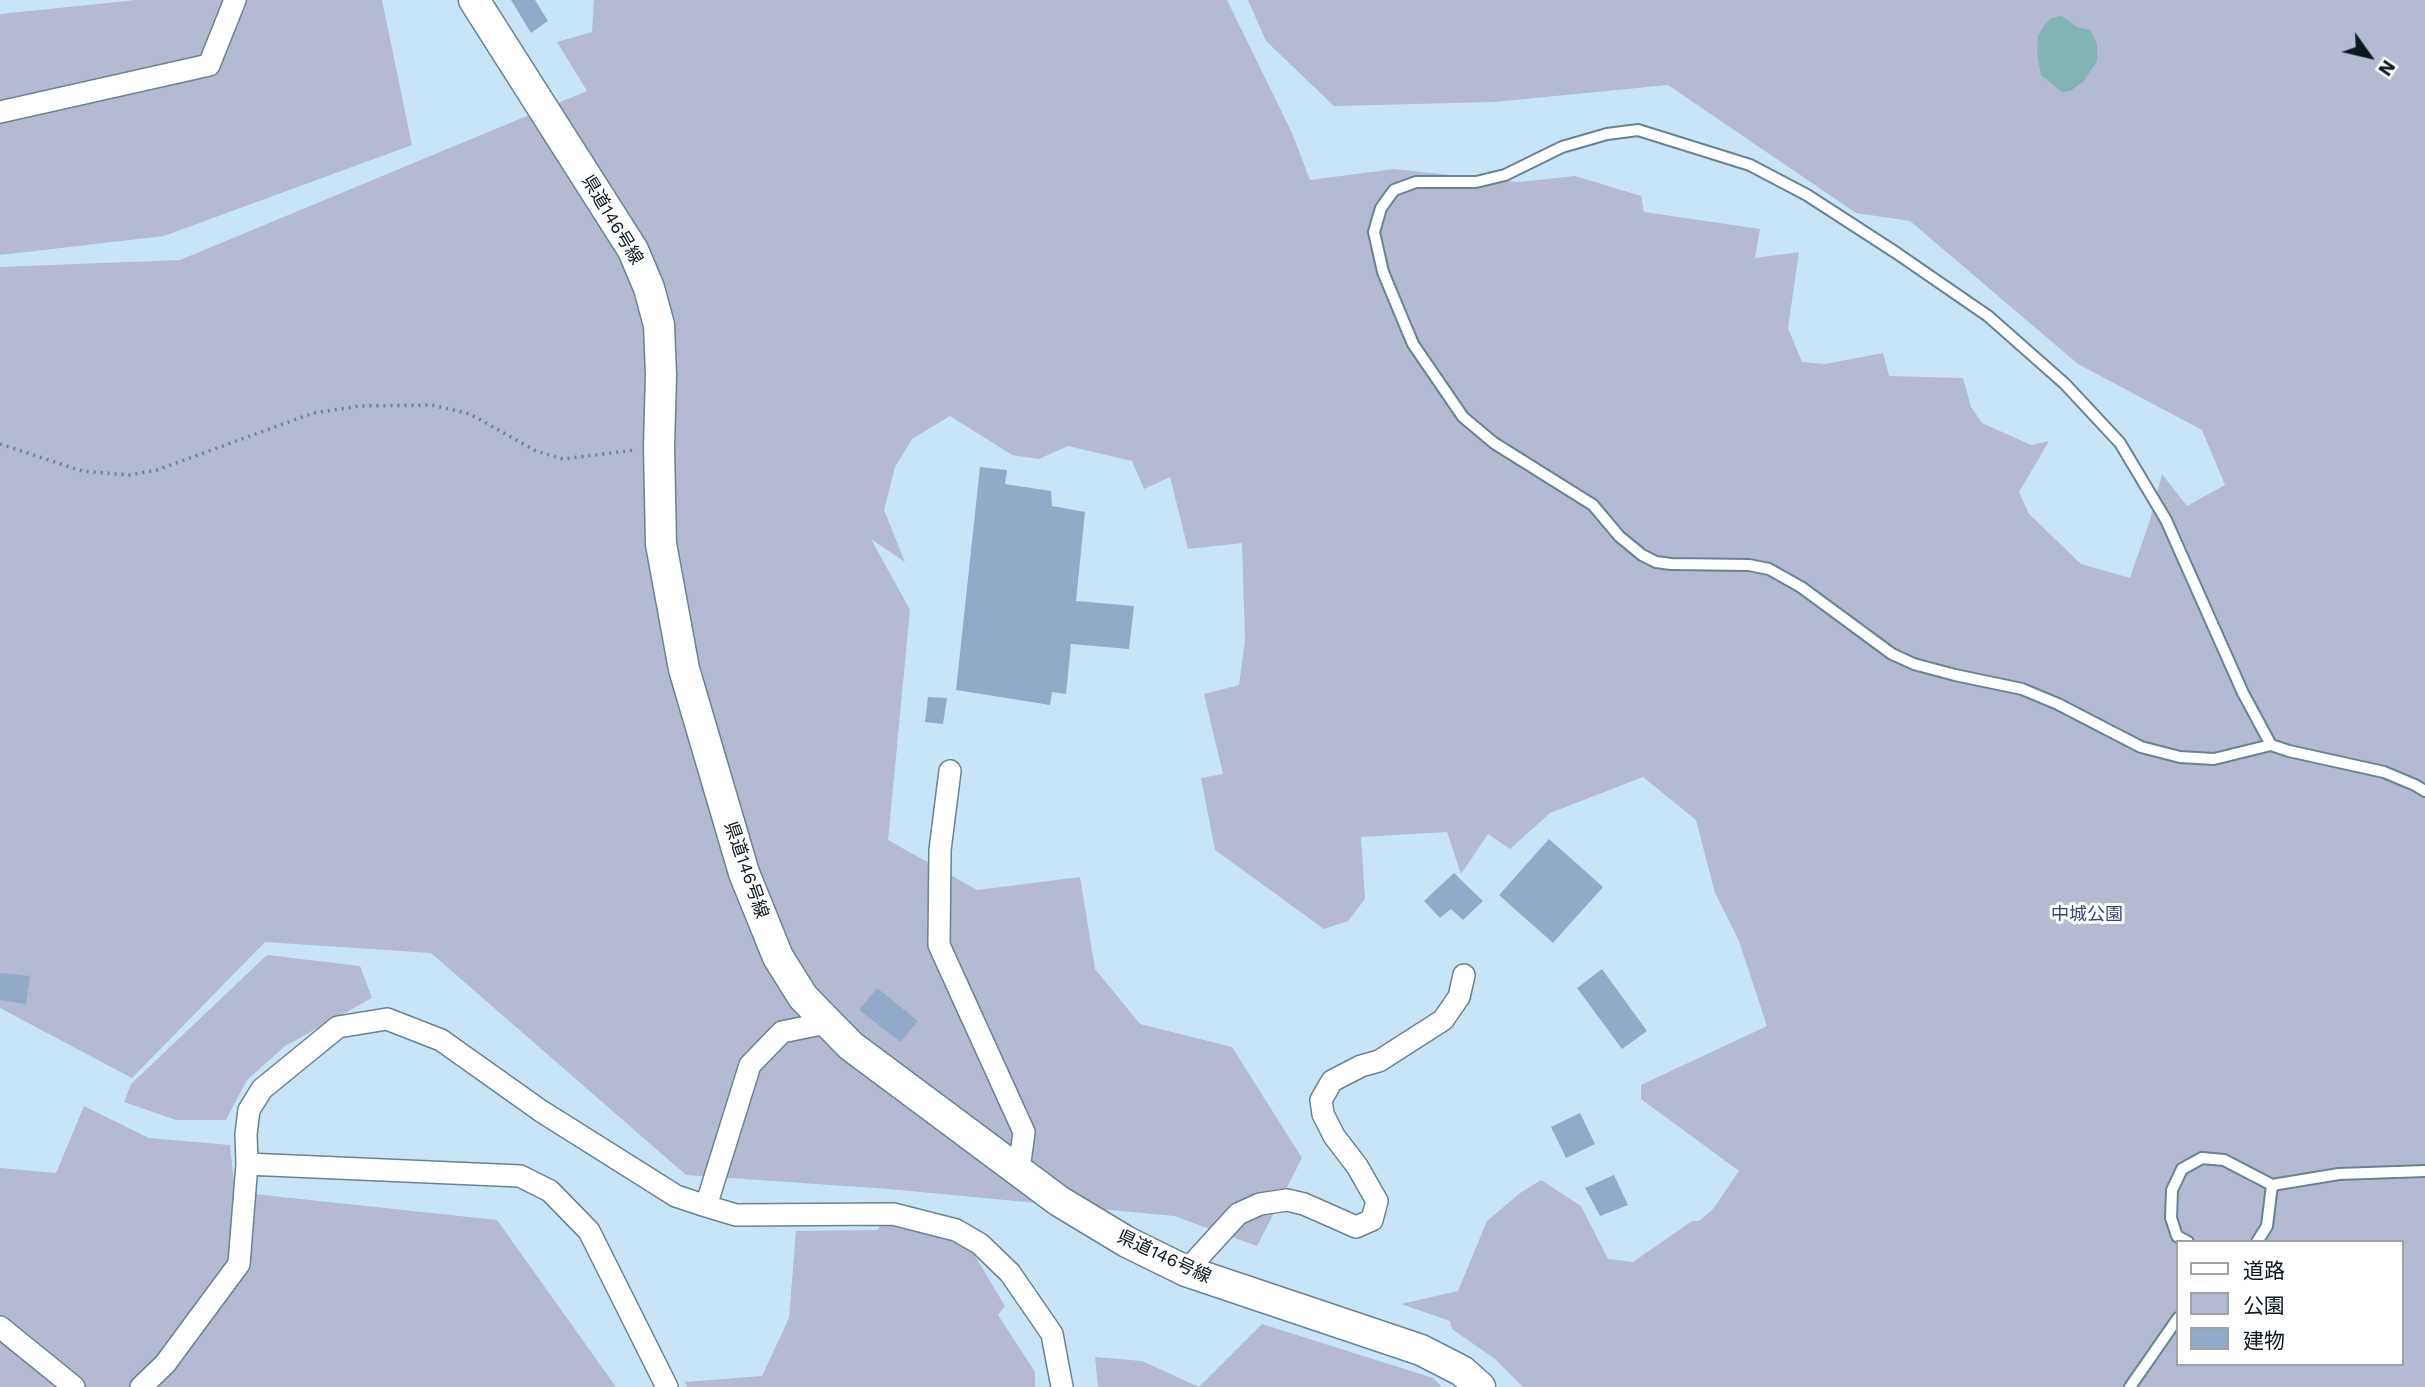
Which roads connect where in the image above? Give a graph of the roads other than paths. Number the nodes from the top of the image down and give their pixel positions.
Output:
1 (235, 0) edge
2 (474, 0) edge
3 (0, 111) edge
4 (2272, 745) junction
5 (950, 771) dead end
6 (2425, 791) edge
7 (1464, 975) dead end
8 (826, 1023) junction
9 (247, 1164) junction
10 (1018, 1171) junction
11 (2425, 1171) edge
12 (2272, 1185) junction
13 (706, 1206) junction
14 (2184, 1240) edge
15 (2257, 1240) edge
16 (1186, 1271) junction
17 (2176, 1321) edge
18 (0, 1327) edge
19 (74, 1387) edge
20 (141, 1387) edge
21 (667, 1387) edge
22 (1062, 1387) edge
23 (1480, 1387) edge
24 (2130, 1387) edge

1 - 3 street
2 - 8 main road, 県道146号線
4 - 4 lane
4 - 6 lane
5 - 10 street
7 - 16 street
8 - 10 main road, 県道146号線
8 - 13 street
9 - 13 street
9 - 20 street
9 - 21 street
10 - 16 main road, 県道146号線
11 - 12 lane
12 - 14 lane
12 - 15 lane
13 - 22 street
16 - 23 main road, 県道146号線
17 - 24 lane
18 - 19 street

